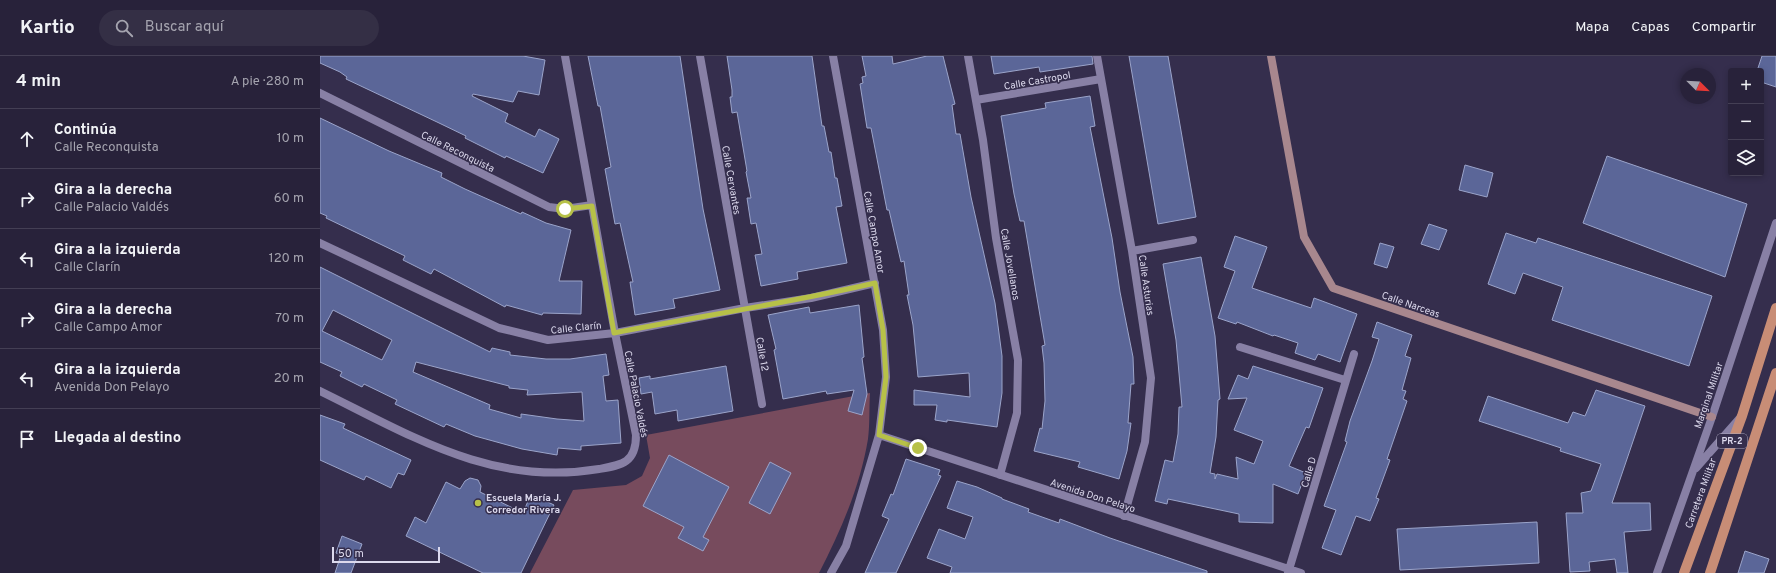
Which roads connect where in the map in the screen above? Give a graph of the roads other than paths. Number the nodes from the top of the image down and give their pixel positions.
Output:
1 (565, 56) edge
2 (700, 56) edge
3 (833, 56) edge
4 (968, 56) edge
5 (1097, 56) edge
6 (1270, 56) edge
7 (1101, 79) junction
8 (320, 93) edge
9 (976, 100) junction
10 (592, 206) junction
11 (1776, 223) edge
12 (1193, 240) dead end
13 (320, 243) edge
14 (1132, 252) junction
15 (875, 283) junction
16 (745, 308) junction
17 (1776, 308) edge
18 (614, 333) junction
19 (1240, 347) dead end
20 (1354, 354) dead end
21 (1776, 373) edge
22 (1345, 380) junction
23 (320, 391) edge
24 (762, 404) dead end
25 (1742, 416) junction
26 (1712, 417) junction
27 (879, 435) junction
28 (1692, 473) junction
29 (1000, 475) junction
30 (1124, 516) junction
31 (1289, 571) edge
32 (831, 573) edge
33 (1301, 573) edge
34 (1657, 573) edge
35 (1684, 573) edge
36 (1710, 573) edge

1 - 10 street, Calle Palacio Valdés
2 - 16 street, Calle Cervantes
3 - 15 street, Calle Campo Amor
4 - 9 street, Calle Jovellanos
5 - 7 street, Calle Asturias
6 - 26 street, Calle Narceas
7 - 9 street, Calle Castropol
7 - 14 street, Calle Asturias
8 - 10 street, Calle Reconquista
9 - 29 street, Calle Jovellanos
10 - 18 street, Calle Palacio Valdés
11 - 26 street, Marginal Militar
12 - 14 street
13 - 18 street, Calle Clarín
14 - 30 street, Calle Asturias
15 - 16 street, Calle Clarín
15 - 27 street, Calle Campo Amor
16 - 18 street, Calle Clarín
16 - 24 street, Calle 12
17 - 25 main road, Carretera Militar / PR-2
18 - 23 street, Calle Palacio Valdés
19 - 22 street
20 - 22 street, Calle D
21 - 36 main road, PR-2
22 - 31 street, Calle D
25 - 28 street
25 - 35 main road, Carretera Militar / PR-2
26 - 28 street, Marginal Militar
27 - 29 street, Avenida Don Pelayo
27 - 32 street, Calle Campo Amor
28 - 34 street, Marginal Militar
29 - 30 street, Avenida Don Pelayo
30 - 31 street, Avenida Don Pelayo
31 - 33 street, Avenida Don Pelayo

